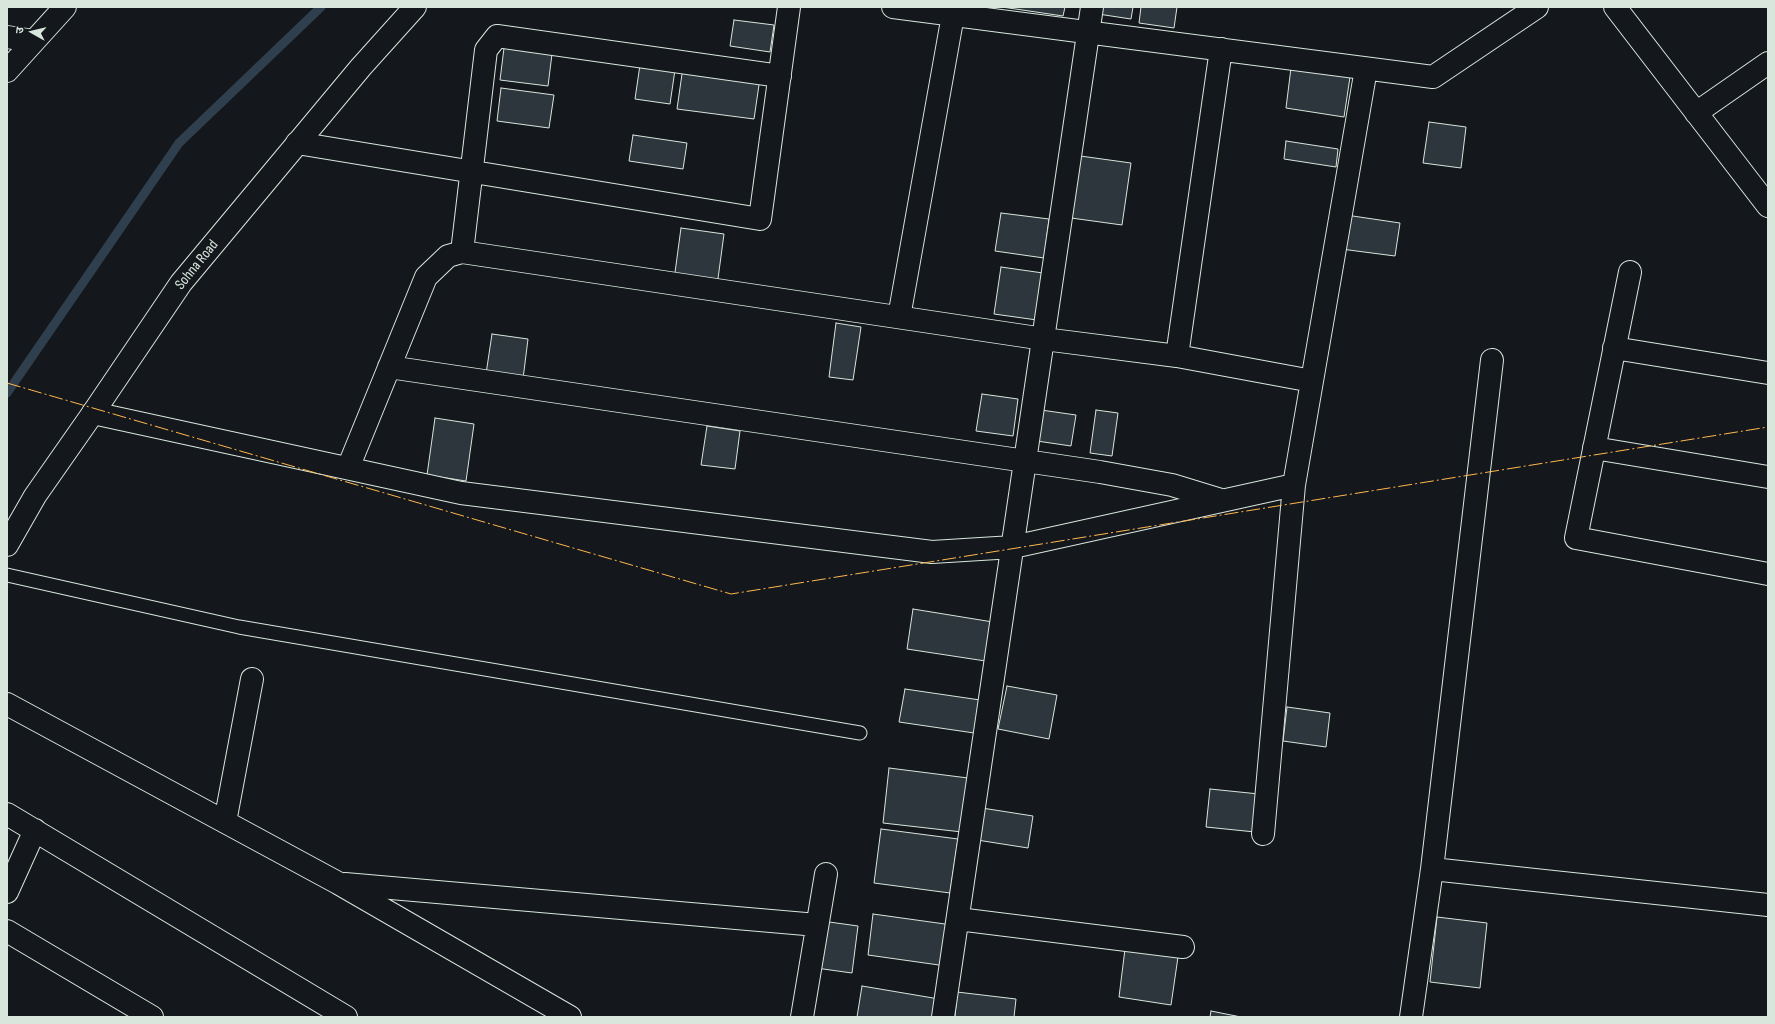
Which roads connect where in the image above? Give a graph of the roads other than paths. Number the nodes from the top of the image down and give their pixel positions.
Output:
1 (65, 7) edge
2 (415, 7) edge
3 (789, 7) edge
4 (893, 7) edge
5 (1092, 7) edge
6 (1537, 7) edge
7 (1616, 7) edge
8 (953, 15) junction
9 (1089, 33) junction
10 (7, 37) edge
11 (34, 41) junction
12 (1221, 50) junction
13 (1768, 63) edge
14 (1366, 69) junction
15 (7, 71) edge
16 (780, 76) junction
17 (1696, 113) junction
18 (297, 143) junction
19 (472, 172) junction
20 (1768, 206) edge
21 (462, 252) junction
22 (1630, 272) dead end
23 (899, 317) junction
24 (1044, 339) junction
25 (1614, 348) junction
26 (1177, 356) junction
27 (1492, 360) dead end
28 (389, 367) junction
29 (1768, 373) edge
30 (1312, 381) junction
31 (93, 413) junction
32 (1594, 448) junction
33 (1026, 461) junction
34 (348, 468) junction
35 (1768, 477) edge
36 (1294, 485) junction
37 (1222, 500) junction
38 (9, 535) edge
39 (1013, 547) junction
40 (1768, 574) edge
41 (7, 575) edge
42 (252, 679) dead end
43 (7, 704) edge
44 (860, 733) dead end
45 (7, 814) edge
46 (224, 822) junction
47 (35, 830) junction
48 (1263, 834) dead end
49 (1432, 869) junction
50 (826, 874) dead end
51 (338, 883) junction
52 (7, 892) edge
53 (1768, 905) edge
54 (958, 919) junction
55 (817, 926) junction
56 (7, 930) edge
57 (1183, 947) dead end
58 (152, 1017) edge
59 (346, 1017) edge
60 (570, 1017) edge
61 (802, 1017) edge
62 (943, 1017) edge
63 (1411, 1017) edge

1 - 11 street
2 - 18 street, Sohna Road
3 - 16 street
4 - 8 street
5 - 9 street
6 - 14 street
7 - 17 street
8 - 9 street
8 - 23 street
9 - 12 street
9 - 24 street
10 - 11 street
11 - 15 street
12 - 14 street
12 - 26 street
13 - 17 street
14 - 30 street
16 - 19 street
16 - 19 street
17 - 20 street
18 - 19 street
18 - 31 street, Sohna Road
19 - 21 street
21 - 23 street
21 - 28 street
22 - 25 street
23 - 24 street
24 - 26 street
24 - 33 street
25 - 29 street
25 - 32 street
26 - 30 street
27 - 49 street
28 - 33 street
28 - 34 street
30 - 36 street
31 - 34 street
31 - 38 street, Sohna Road
32 - 35 street
32 - 40 street
33 - 37 street
33 - 39 street
34 - 39 street
36 - 37 street
36 - 48 street
37 - 39 street
39 - 54 street
41 - 44 lane
42 - 46 street
43 - 46 street
45 - 47 street
46 - 51 street
47 - 52 street
47 - 59 street
49 - 53 street
49 - 63 street
50 - 55 street
51 - 55 street
51 - 60 street
54 - 57 street
54 - 62 street
55 - 61 street
56 - 58 street

